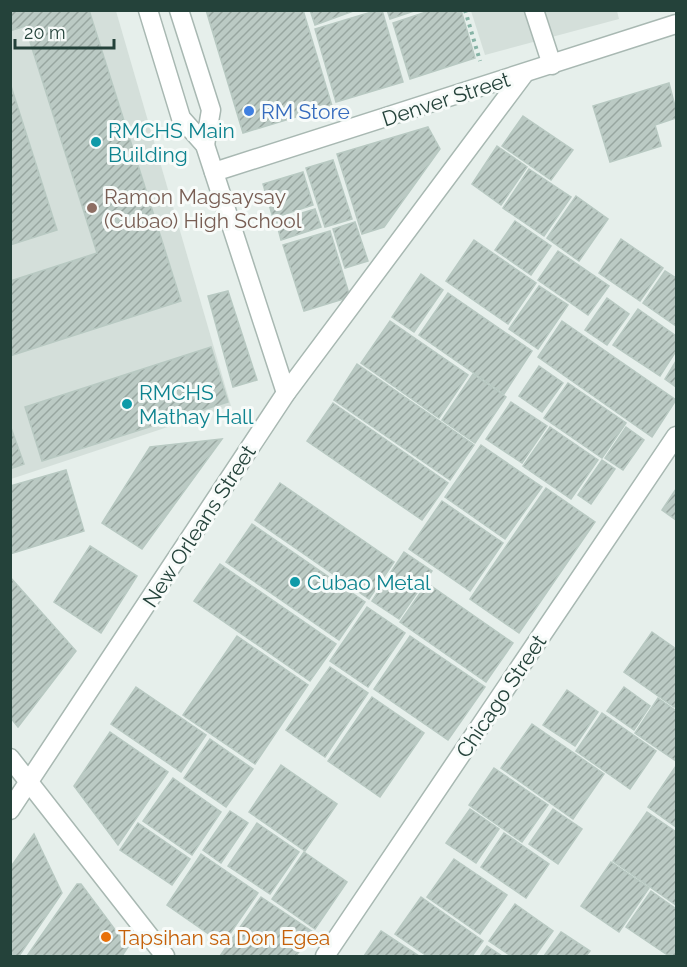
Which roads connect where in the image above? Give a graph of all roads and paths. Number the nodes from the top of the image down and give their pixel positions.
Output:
1 (148, 10) edge
2 (179, 10) edge
3 (465, 10) edge
4 (534, 10) edge
5 (676, 24) edge
6 (552, 65) junction
7 (524, 74) junction
8 (488, 85) junction
9 (206, 145) junction
10 (214, 172) junction
11 (286, 393) junction
12 (676, 436) edge
13 (10, 758) edge
14 (30, 782) junction
15 (10, 810) edge
16 (165, 957) edge
17 (325, 957) edge

1 - 9 street
2 - 9 street
3 - 8 path
4 - 6 street
5 - 6 street, Denver Street
6 - 7 street, Denver Street
7 - 8 street, Denver Street
7 - 11 street, New Orleans Street
8 - 10 street, Denver Street
9 - 10 street
10 - 11 street
11 - 14 street, New Orleans Street
12 - 17 street, Chicago Street
13 - 14 street
14 - 15 street, New Orleans Street
14 - 16 street

